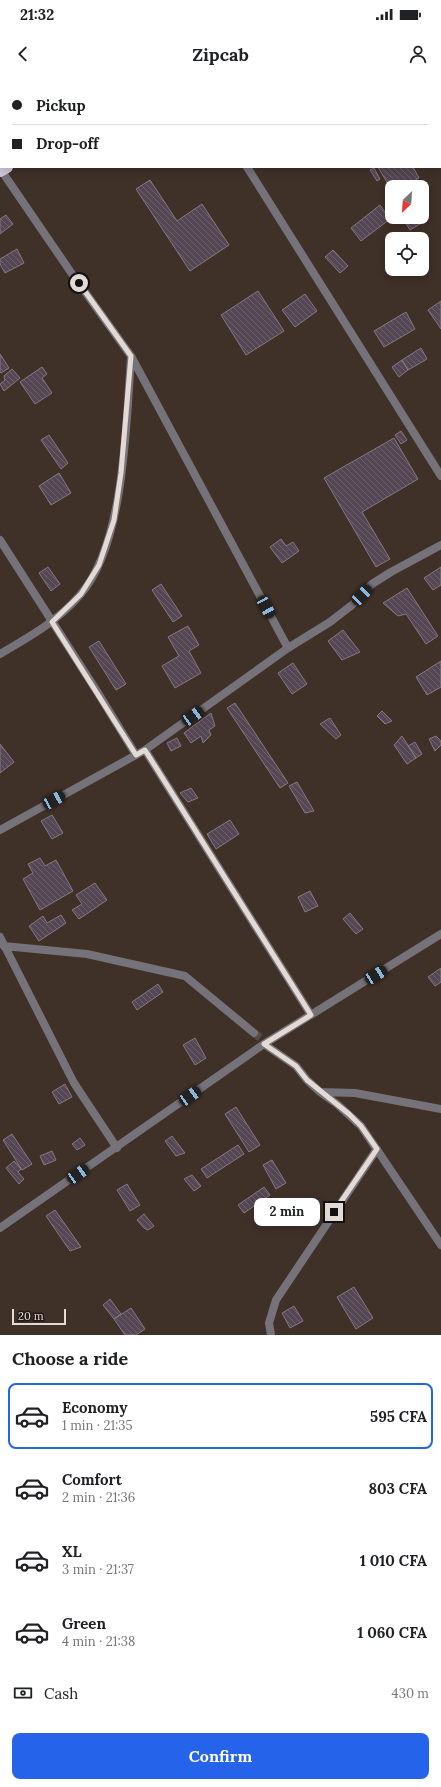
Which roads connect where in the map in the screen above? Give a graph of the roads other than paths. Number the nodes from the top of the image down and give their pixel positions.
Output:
1 (248, 168) edge
2 (3, 170) edge
3 (131, 356) junction
4 (441, 476) edge
5 (0, 540) edge
6 (441, 545) edge
7 (52, 622) junction
8 (288, 648) junction
9 (0, 654) edge
10 (145, 750) junction
11 (136, 755) junction
12 (0, 830) edge
13 (441, 934) edge
14 (0, 937) edge
15 (4, 946) junction
16 (311, 1015) junction
17 (254, 1033) tunnel mouth
18 (264, 1044) junction
19 (320, 1092) junction
20 (441, 1109) edge
21 (117, 1148) junction
22 (377, 1149) junction
23 (0, 1228) edge
24 (441, 1245) edge
25 (271, 1335) edge

1 - 4 street
2 - 3 street
3 - 7 street
3 - 8 street
5 - 7 street
6 - 8 street
7 - 9 street
7 - 11 street
8 - 10 street
10 - 11 street
10 - 16 street
11 - 12 street
13 - 16 street
14 - 15 street
15 - 17 street
15 - 21 street
16 - 18 street
18 - 19 street
18 - 21 street
19 - 20 street
19 - 22 street
21 - 23 street
22 - 24 street
22 - 25 street

